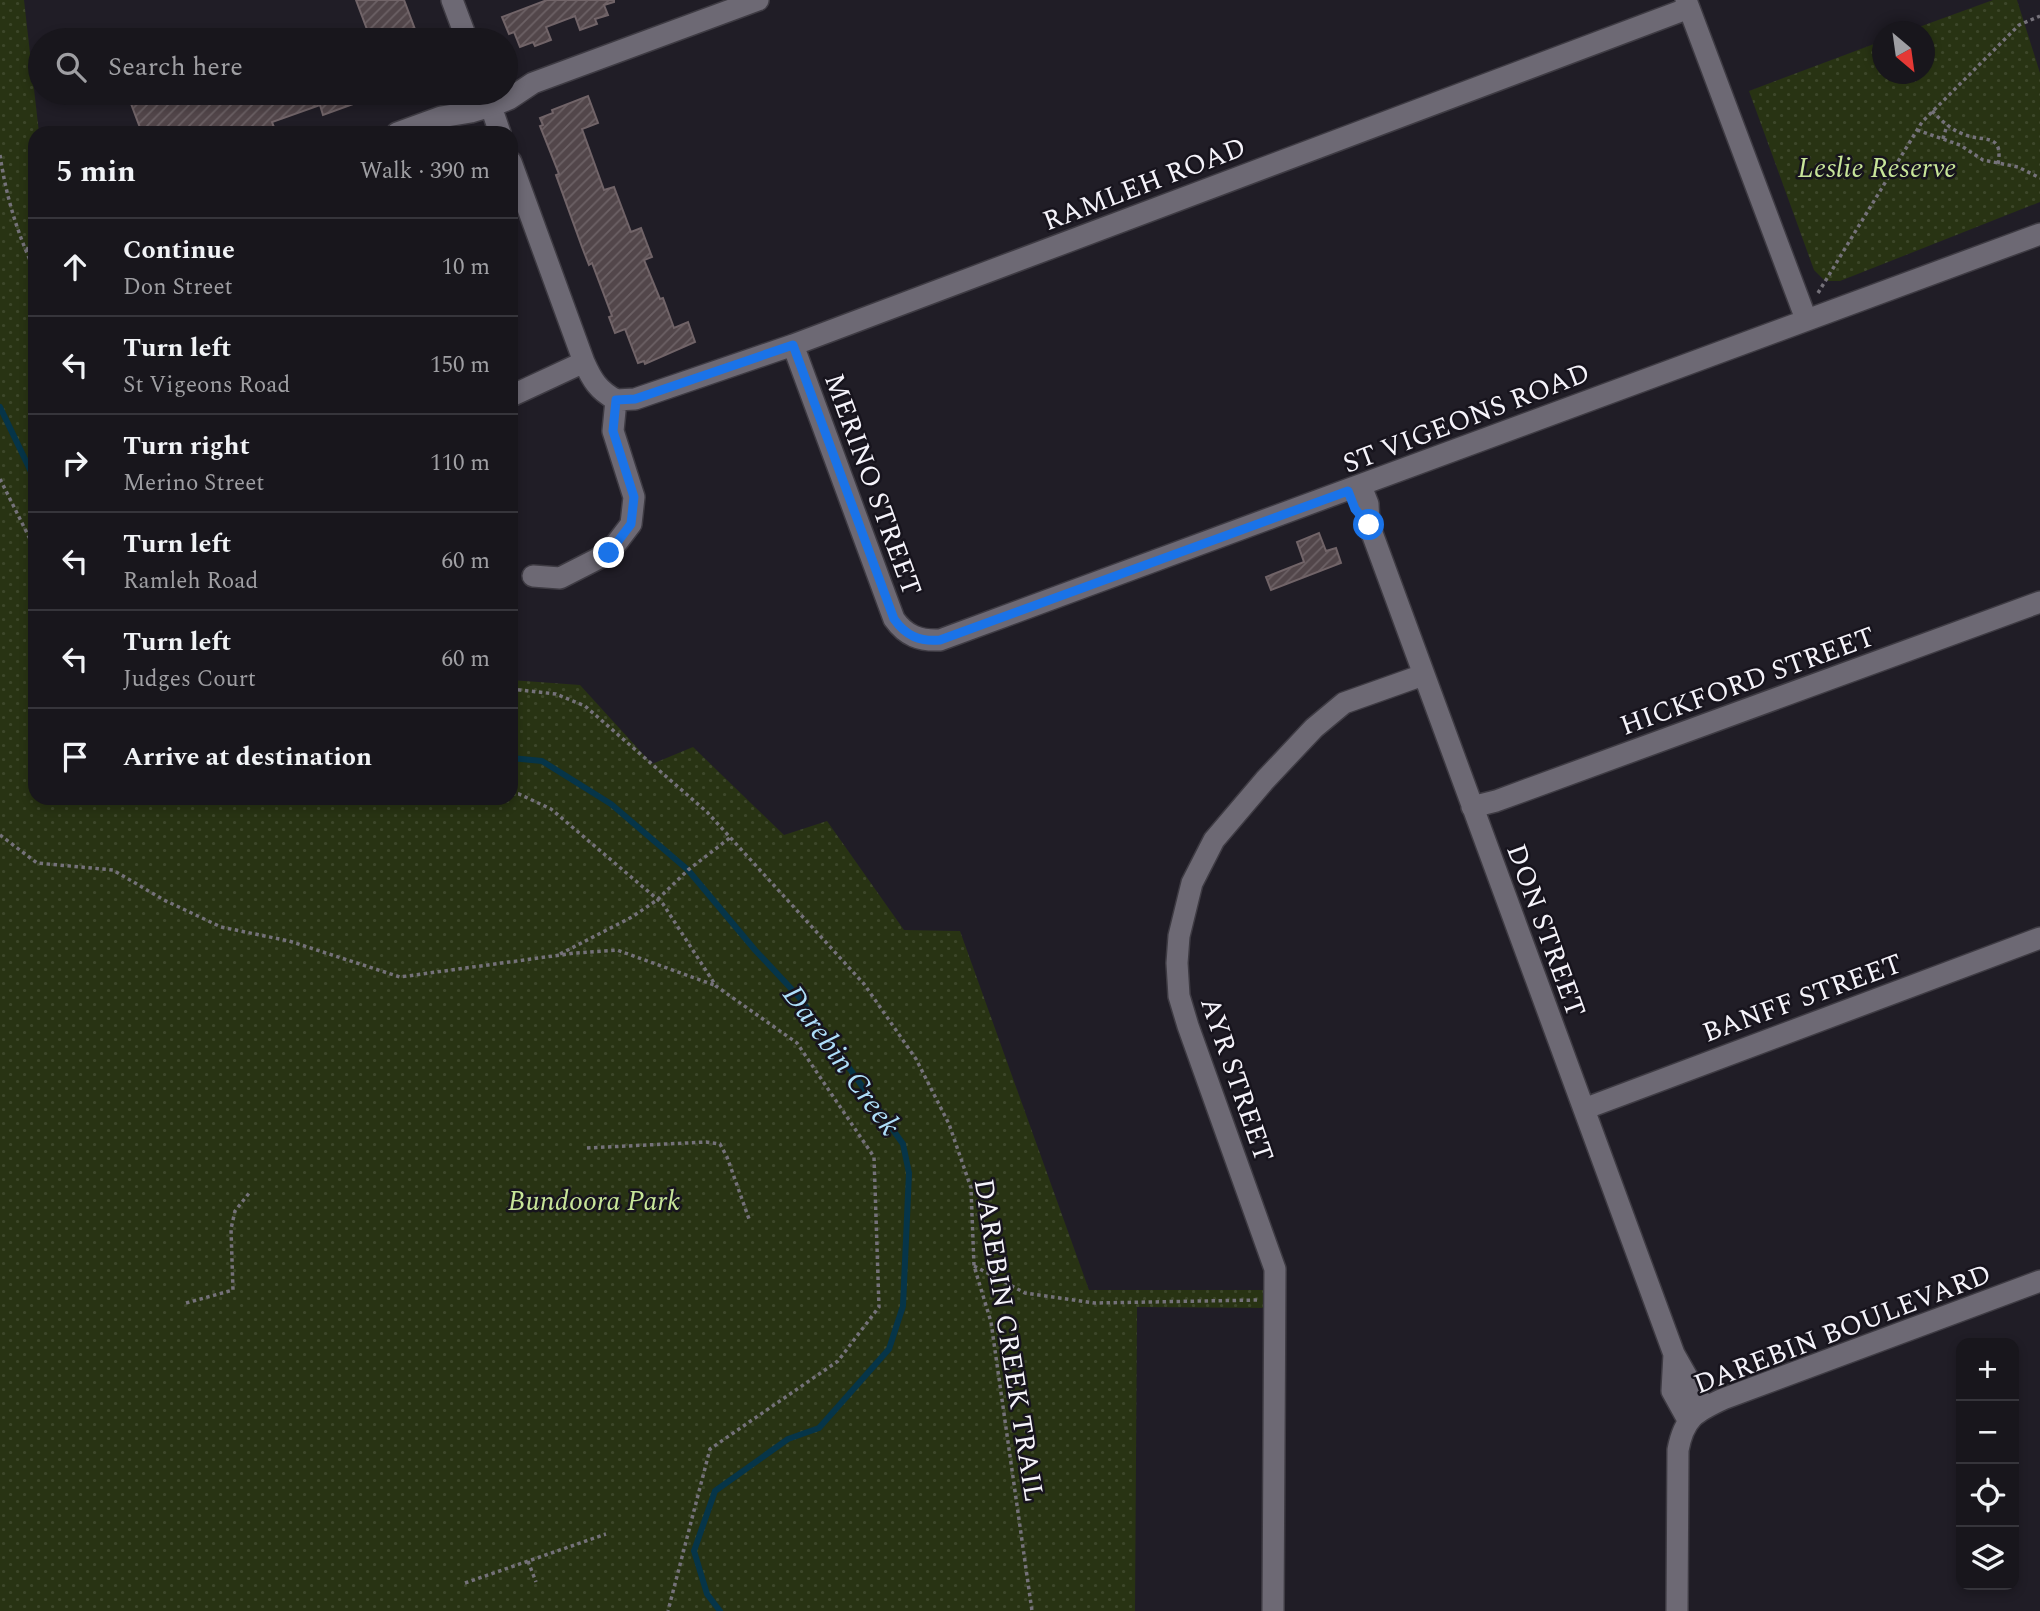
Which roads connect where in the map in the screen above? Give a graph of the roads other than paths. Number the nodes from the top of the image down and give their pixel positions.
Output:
1 (452, 0) edge
2 (758, 0) edge
3 (1687, 4) edge
4 (462, 28) edge
5 (533, 83) junction
6 (518, 84) edge
7 (518, 93) edge
8 (478, 105) edge
9 (490, 105) edge
10 (416, 126) edge
11 (497, 126) edge
12 (518, 181) edge
13 (2040, 234) edge
14 (1806, 319) junction
15 (793, 345) junction
16 (584, 362) junction
17 (518, 393) edge
18 (616, 400) junction
19 (1354, 488) junction
20 (533, 576) dead end
21 (2040, 602) edge
22 (910, 636) joint
23 (1423, 675) junction
24 (1472, 807) junction
25 (2040, 939) edge
26 (1584, 1109) junction
27 (2040, 1281) edge
28 (1696, 1414) junction
29 (1273, 1611) edge
30 (1677, 1611) edge

1 - 4 street
2 - 5 street
3 - 14 street
3 - 15 street, RAMLEH ROAD
5 - 6 street
5 - 7 street
8 - 10 street
9 - 11 street
12 - 16 street
13 - 14 street, ST VIGEONS ROAD
14 - 19 street, ST VIGEONS ROAD
15 - 18 street, RAMLEH ROAD
15 - 22 street, MERINO STREET
16 - 17 street
16 - 18 street
18 - 20 street
19 - 22 street, ST VIGEONS ROAD
19 - 23 street, DON STREET
21 - 24 street, HICKFORD STREET
23 - 24 street, DON STREET
23 - 29 street, AYR STREET
24 - 26 street, DON STREET
25 - 26 street, BANFF STREET
26 - 28 street, DON STREET
27 - 28 street, DAREBIN BOULEVARD
28 - 30 street, DAREBIN BOULEVARD

